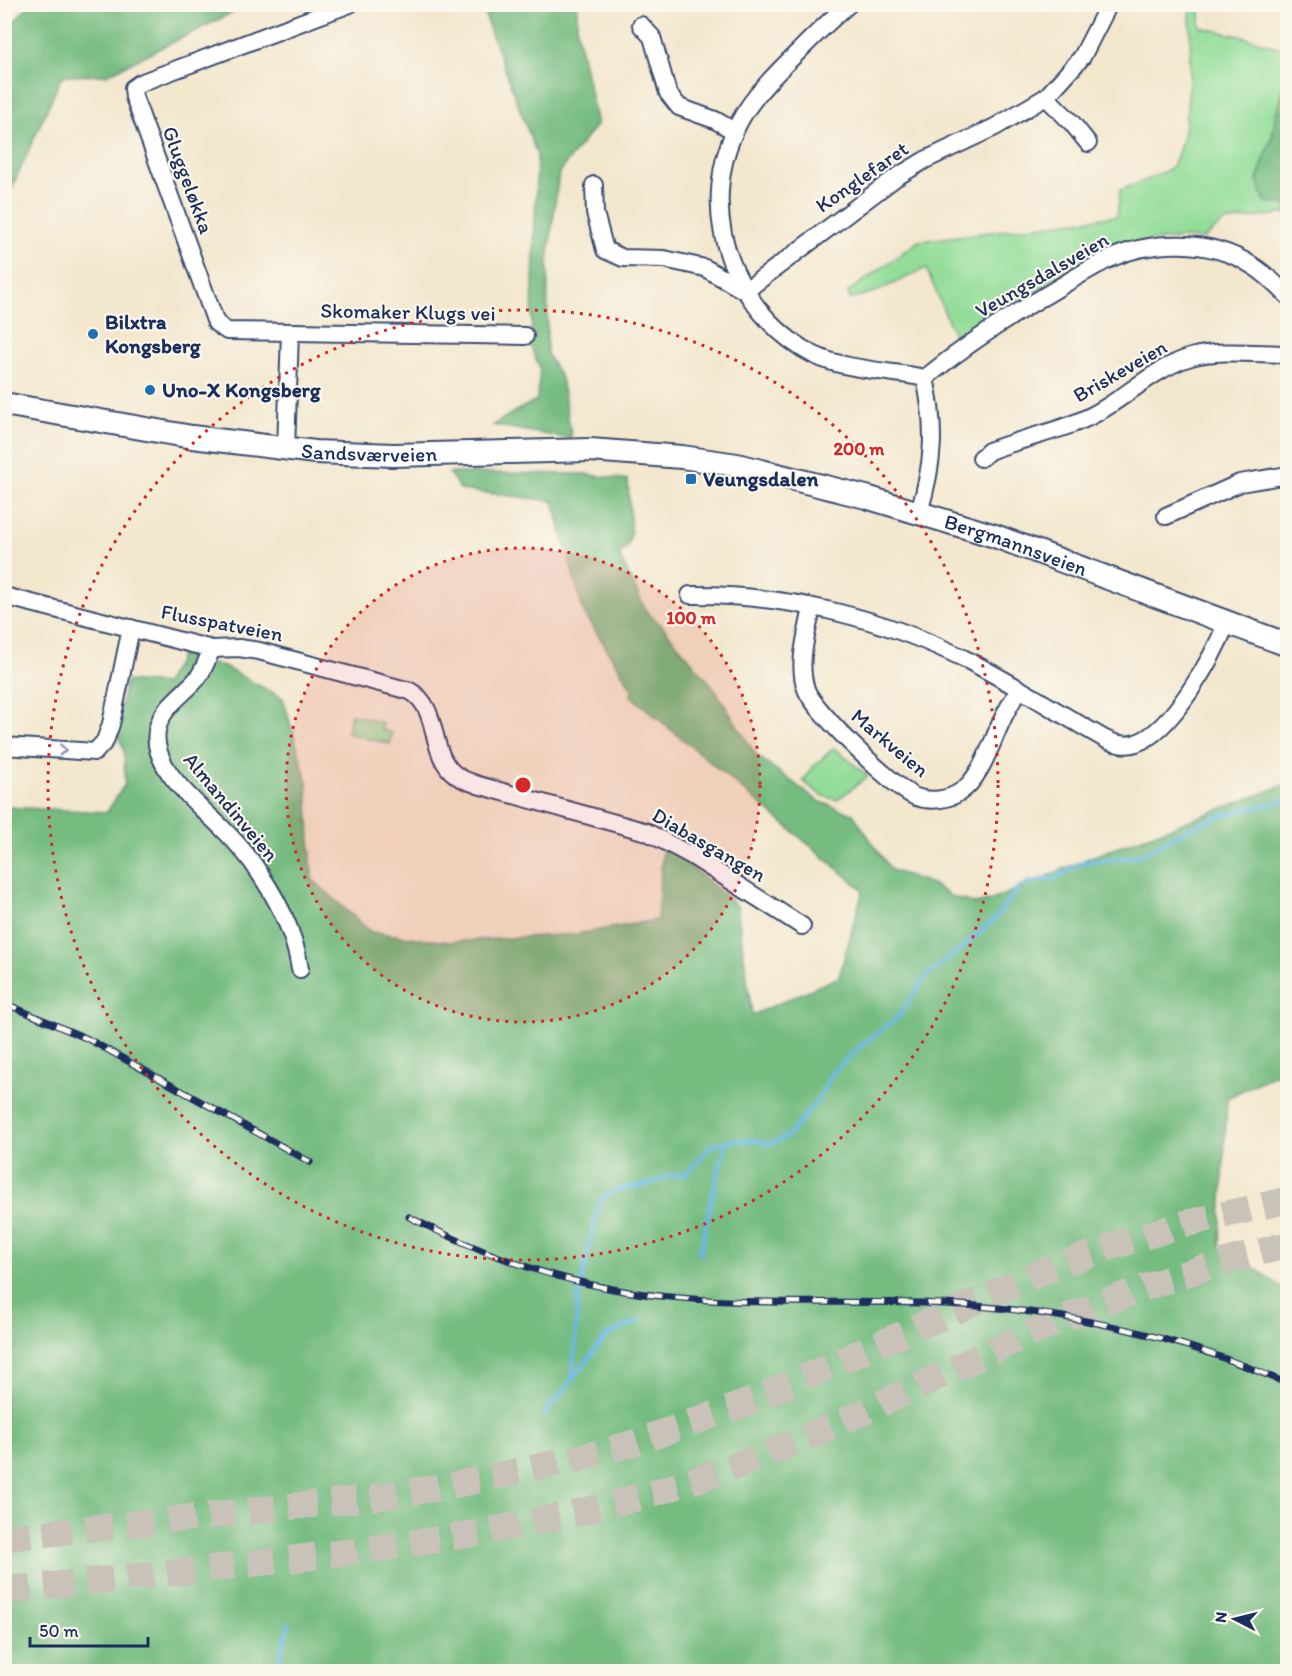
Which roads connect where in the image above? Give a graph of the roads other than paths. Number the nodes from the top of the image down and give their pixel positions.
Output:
1 (350, 4) edge
2 (849, 4) edge
3 (1108, 4) edge
4 (641, 25) dead end
5 (1046, 97) junction
6 (734, 131) junction
7 (1088, 143) dead end
8 (594, 185) dead end
9 (745, 291) junction
10 (1287, 296) edge
11 (290, 332) junction
12 (525, 336) dead end
13 (1287, 354) edge
14 (925, 378) junction
15 (4, 404) edge
16 (286, 450) junction
17 (981, 458) dead end
18 (736, 465) joint
19 (1287, 475) edge
20 (919, 512) junction
21 (1166, 516) dead end
22 (690, 595) dead end
23 (4, 596) edge
24 (812, 608) junction
25 (1227, 622) junction
26 (131, 628) junction
27 (1287, 645) edge
28 (212, 649) junction
29 (1019, 690) junction
30 (425, 705) joint
31 (4, 746) edge
32 (802, 926) dead end
33 (300, 969) dead end

1 - 11 street, Gluggeløkka
2 - 6 street
3 - 5 street, Konglefaret
4 - 6 street
5 - 7 street
5 - 9 street, Konglefaret
6 - 9 street
8 - 9 street
9 - 14 street
10 - 14 street, Veungsdalsveien
11 - 12 street, Skomaker Klugs vei
11 - 16 street
13 - 17 street, Briskeveien
14 - 20 street
15 - 16 main road, Sandsværveien
16 - 18 main road, Sandsværveien
18 - 20 main road, Bergmannsveien
19 - 21 street
20 - 25 main road, Bergmannsveien
22 - 24 street
23 - 26 street, Flusspatveien
24 - 29 street
24 - 29 street, Markveien
25 - 27 main road, Bergmannsveien
25 - 29 street
26 - 28 street, Flusspatveien
31 -> 26 street
28 - 30 street, Flusspatveien
28 - 33 street, Almandinveien
30 - 32 street, Diabasgangen

